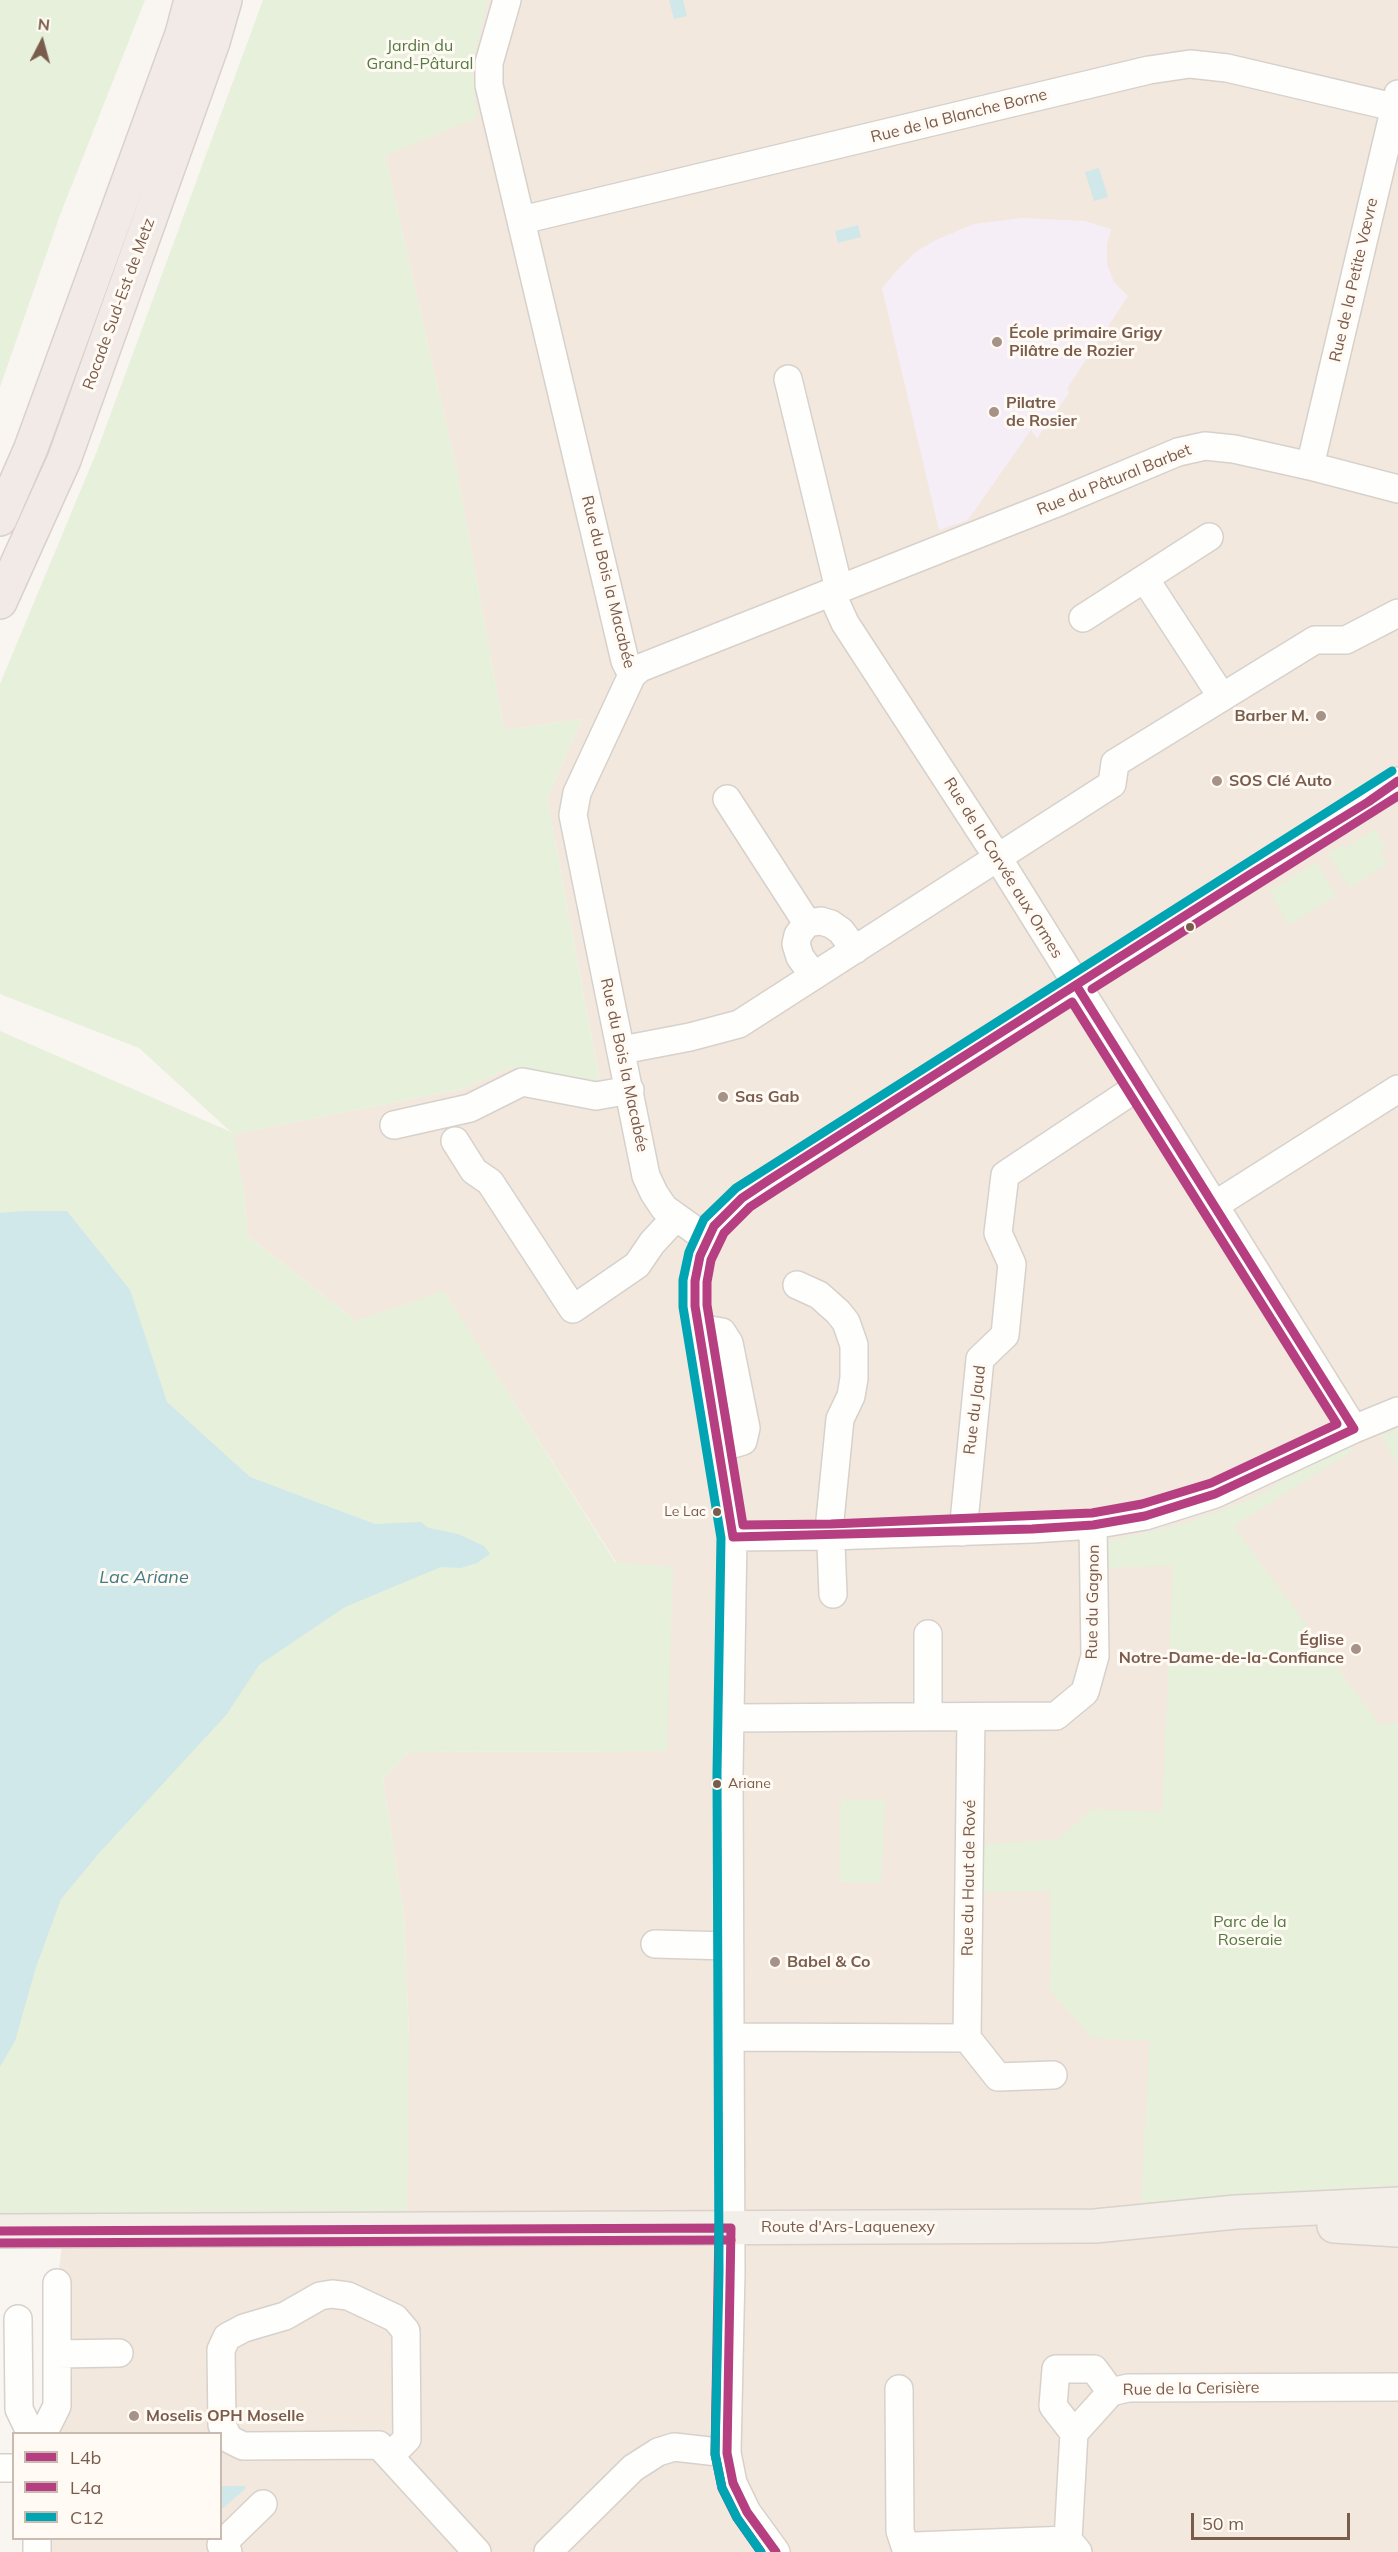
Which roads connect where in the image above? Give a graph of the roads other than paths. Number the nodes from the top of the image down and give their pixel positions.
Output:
1 (191, 0) edge
2 (225, 0) edge
3 (507, 0) edge
4 (1397, 103) edge
5 (522, 220) junction
6 (788, 379) dead end
7 (1310, 466) junction
8 (1398, 489) edge
9 (0, 519) edge
10 (1209, 537) dead end
11 (1145, 579) junction
12 (836, 591) junction
13 (0, 602) edge
14 (1398, 613) edge
15 (1083, 618) dead end
16 (632, 675) junction
17 (1222, 697) junction
18 (1398, 781) edge
19 (727, 798) dead end
20 (998, 858) junction
21 (807, 923) junction
22 (855, 950) junction
23 (814, 976) junction
24 (1076, 985) junction
25 (622, 1050) junction
26 (1139, 1086) junction
27 (1398, 1089) edge
28 (630, 1090) junction
29 (394, 1125) dead end
30 (455, 1141) dead end
31 (1215, 1205) junction
32 (676, 1217) junction
33 (707, 1239) junction
34 (797, 1285) dead end
35 (1398, 1411) edge
36 (1354, 1429) junction
37 (1093, 1525) junction
38 (963, 1532) junction
39 (831, 1536) junction
40 (733, 1537) junction
41 (832, 1594) dead end
42 (928, 1634) dead end
43 (928, 1717) junction
44 (971, 1717) junction
45 (730, 1719) junction
46 (655, 1944) dead end
47 (729, 1946) junction
48 (730, 2037) junction
49 (967, 2038) junction
50 (1053, 2075) dead end
51 (1398, 2204) edge
52 (1192, 2218) junction
53 (732, 2228) junction
54 (1398, 2230) edge
55 (0, 2231) edge
56 (57, 2283) dead end
57 (18, 2319) dead end
58 (119, 2353) dead end
59 (57, 2354) junction
60 (1398, 2387) edge
61 (899, 2389) dead end
62 (1111, 2392) junction
63 (30, 2432) edge
64 (44, 2432) edge
65 (1074, 2433) junction
66 (727, 2453) junction
67 (390, 2457) junction
68 (263, 2504) dead end
69 (1073, 2546) edge
70 (228, 2552) edge
71 (477, 2552) edge
72 (548, 2552) edge
73 (776, 2552) edge
74 (906, 2552) edge

1 - 9 highway, Rocade Sud-Est de Metz
2 - 13 highway, Rocade Sud-Est de Metz
3 - 5 street, Rue du Bois la Macabée
4 - 5 street, Rue de la Blanche Borne
4 - 7 street, Rue de la Petite Vœvre
5 - 16 street, Rue du Bois la Macabée
6 - 12 street
7 - 8 street, Rue du Pâtural Barbet
7 - 12 street, Rue du Pâtural Barbet
10 - 11 street
11 - 15 street
11 - 17 street
12 - 16 street, Rue du Pâtural Barbet
12 - 20 street, Rue de la Corvée aux Ormes
14 - 17 street
16 - 25 street, Rue du Bois la Macabée
17 - 20 street
18 - 24 street
19 - 21 street
20 - 22 street
20 - 24 street, Rue de la Corvée aux Ormes
21 - 22 street
21 - 23 street
22 - 23 street
23 - 25 street
24 - 26 street, Rue de la Corvée aux Ormes
24 - 33 street
25 - 28 street, Rue du Bois la Macabée
26 - 31 street, Rue de la Corvée aux Ormes
26 - 38 street, Rue du Jaud
27 - 31 street
28 - 29 street
28 - 32 street, Rue du Bois la Macabée
30 - 32 street
31 - 36 street, Rue de la Corvée aux Ormes
32 - 33 street, Rue du Bois la Macabée
33 - 40 street
34 - 39 street
35 - 36 street
36 - 37 street
37 - 38 street
37 - 44 street, Rue du Gagnon
38 - 39 street
39 - 40 street
39 - 41 street
40 - 45 street
42 - 43 street
43 - 44 street, Rue du Gagnon
43 - 45 street, Rue du Gagnon
44 - 49 street, Rue du Haut de Rové
45 - 47 street
46 - 47 street
47 - 48 street
48 - 49 street
48 - 53 street
49 - 50 street
51 - 52 main road, Route d'Ars-Laquenexy
52 - 53 main road, Route d'Ars-Laquenexy
52 - 54 main road, Route d'Ars-Laquenexy
53 - 55 main road, Route d'Ars-Laquenexy
53 - 66 street
56 - 59 street
57 - 63 street
58 - 59 street
59 - 64 street
60 - 62 street, Rue de la Cerisière
61 - 74 street
62 - 65 street, Rue de la Cerisière
62 - 65 street
65 - 69 street
66 - 72 street
66 - 73 street
67 - 67 street
67 - 71 street
68 - 70 street
69 - 74 street

